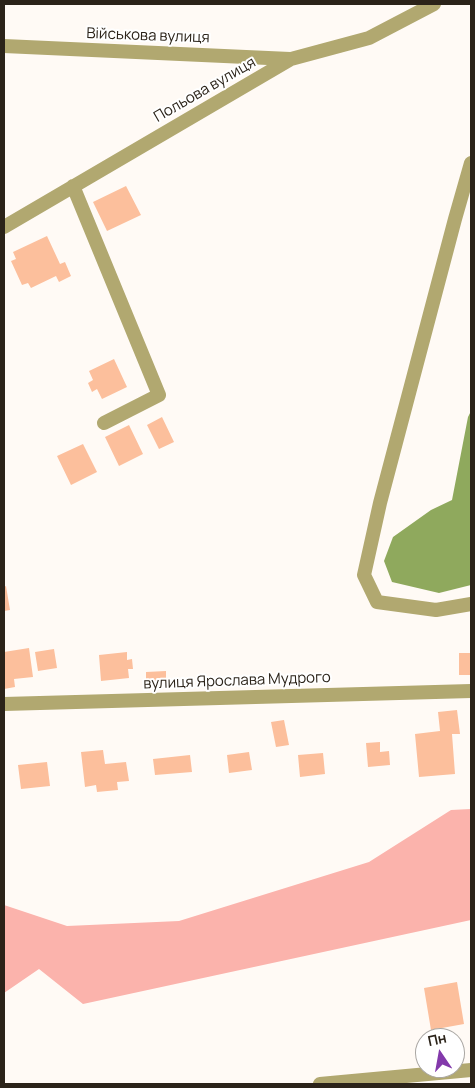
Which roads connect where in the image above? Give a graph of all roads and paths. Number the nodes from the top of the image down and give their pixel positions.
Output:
1 (434, 4) edge
2 (4, 46) edge
3 (291, 59) junction
4 (471, 163) edge
5 (73, 186) junction
6 (4, 227) edge
7 (104, 423) dead end
8 (471, 604) edge
9 (471, 691) edge
10 (4, 704) edge
11 (471, 1070) edge
12 (320, 1084) edge

1 - 3 street, Польова вулиця
2 - 3 street, Військова вулиця
3 - 5 street, Польова вулиця
4 - 8 street
5 - 6 street, Польова вулиця
5 - 7 street
9 - 10 street, вулиця Ярослава Мудрого
11 - 12 street

